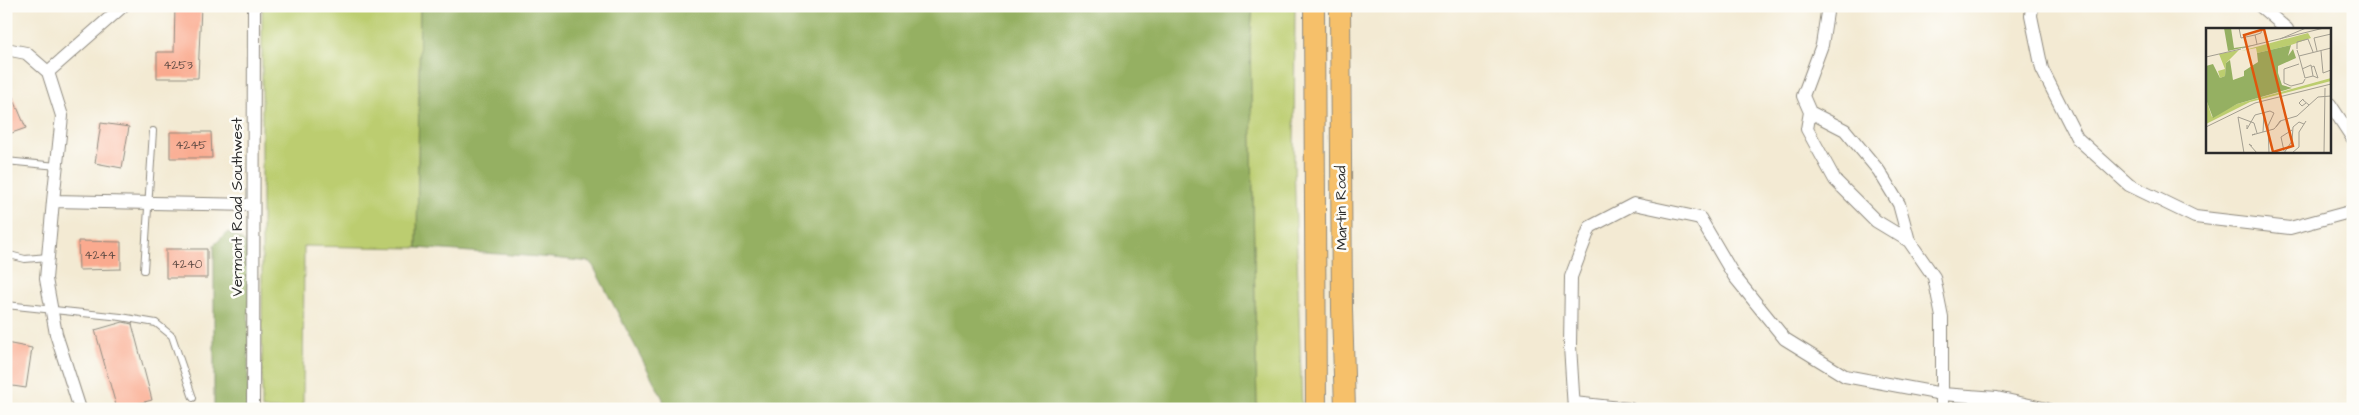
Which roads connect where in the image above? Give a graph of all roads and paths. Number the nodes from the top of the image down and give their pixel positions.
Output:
1 (123, 6) edge
2 (254, 6) edge
3 (1314, 6) edge
4 (1340, 6) edge
5 (1828, 6) edge
6 (2032, 6) edge
7 (2260, 6) edge
8 (2285, 28) edge
9 (6, 49) edge
10 (48, 72) junction
11 (2332, 107) edge
12 (1810, 112) junction
13 (154, 131) dead end
14 (2353, 139) edge
15 (6, 161) edge
16 (57, 166) junction
17 (53, 201) junction
18 (149, 203) junction
19 (253, 205) junction
20 (2353, 211) edge
21 (1909, 241) junction
22 (6, 254) edge
23 (48, 257) junction
24 (144, 270) dead end
25 (6, 305) edge
26 (52, 309) junction
27 (1942, 394) junction
28 (193, 398) dead end
29 (1574, 406) edge
30 (80, 409) edge
31 (253, 409) edge
32 (1316, 409) edge
33 (1345, 409) edge
34 (1630, 409) edge
35 (1942, 409) edge
36 (2047, 409) edge

1 - 10 street
2 - 19 street, Vermont Road Southwest
3 - 32 main road, Martin Road
4 - 33 main road, Martin Road
5 - 12 street
6 - 20 street
7 - 8 street
9 - 10 street
10 - 16 street
11 - 14 street
12 - 21 street
12 - 21 street
13 - 18 lane
15 - 16 lane
16 - 17 street
17 - 18 street
17 - 23 street
18 - 19 street
18 - 24 lane
19 - 31 street, Vermont Road Southwest
21 - 27 street
22 - 23 lane
23 - 26 street
25 - 26 lane
26 - 28 lane
26 - 30 street
27 - 29 street
27 - 35 street
27 - 36 street
29 - 34 street

